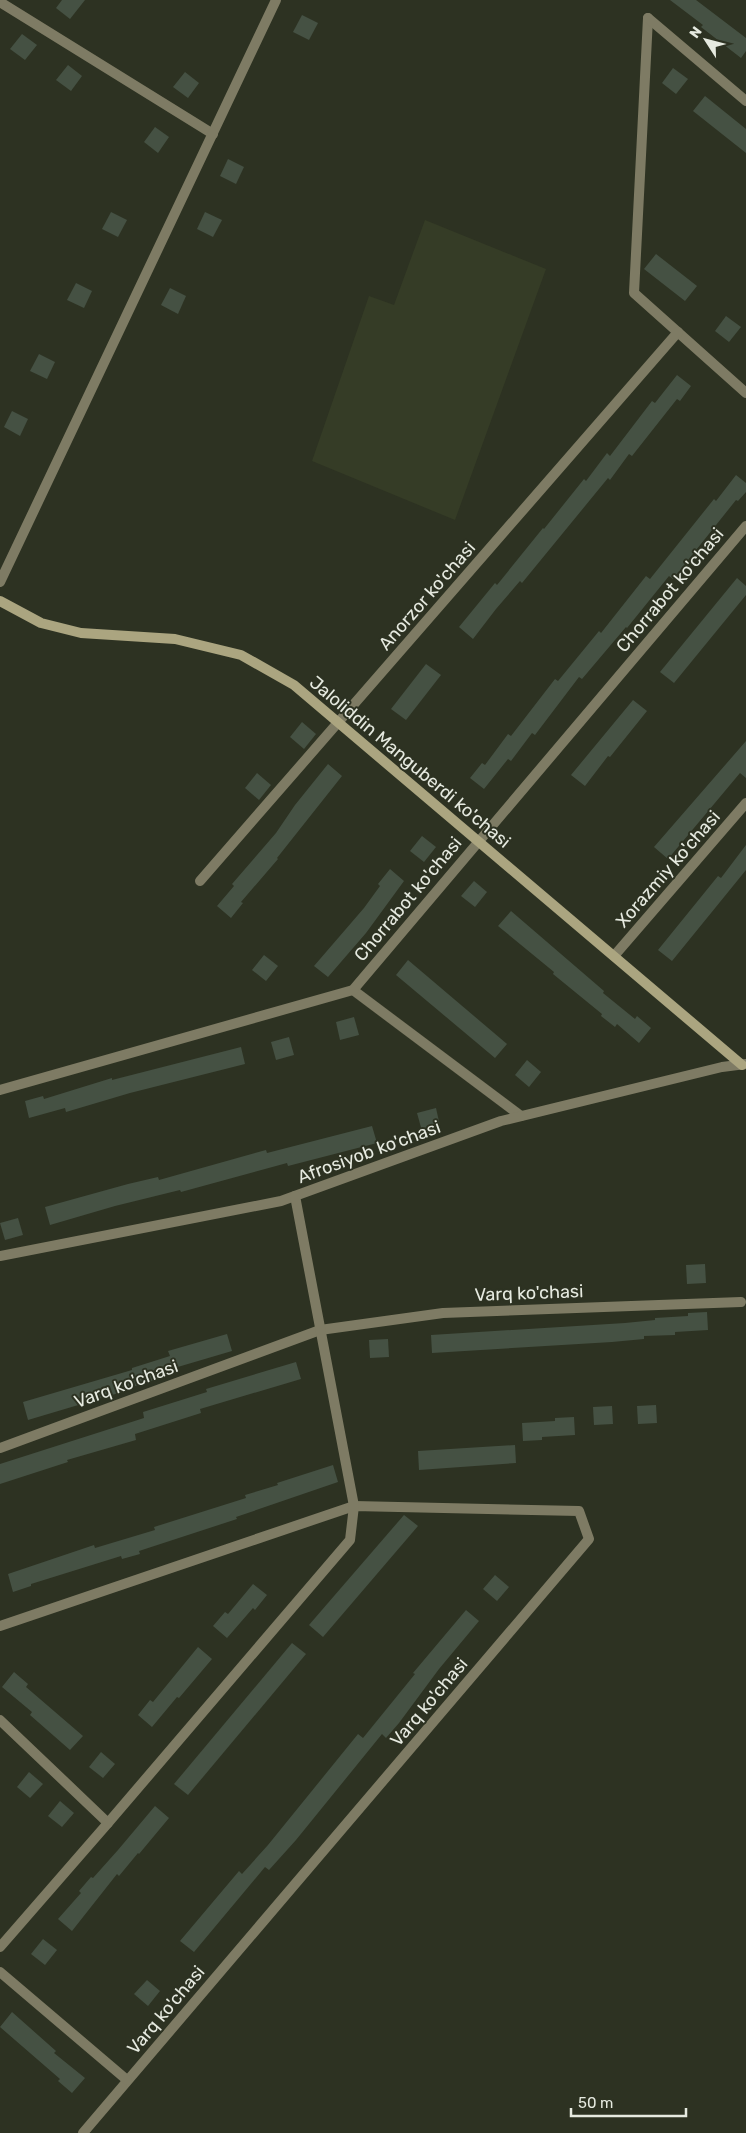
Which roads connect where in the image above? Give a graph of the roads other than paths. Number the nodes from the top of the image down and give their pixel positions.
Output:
1 (276, 0) edge
2 (0, 2) edge
3 (746, 101) edge
4 (213, 134) junction
5 (678, 332) junction
6 (746, 393) edge
7 (746, 526) edge
8 (0, 582) edge
9 (0, 601) edge
10 (339, 722) junction
11 (746, 804) edge
12 (478, 841) junction
13 (200, 881) dead end
14 (614, 956) junction
15 (353, 990) junction
16 (744, 1065) edge
17 (0, 1090) edge
18 (522, 1116) junction
19 (295, 1196) junction
20 (0, 1256) edge
21 (741, 1302) dead end
22 (320, 1330) junction
23 (0, 1448) edge
24 (354, 1506) junction
25 (0, 1626) edge
26 (0, 1720) edge
27 (108, 1824) junction
28 (0, 1947) edge
29 (0, 1972) edge
30 (127, 2080) junction
31 (83, 2133) edge

1 - 4 street
2 - 4 street
3 - 5 street
4 - 8 street
5 - 6 street
5 - 10 street, Anorzor ko'chasi
7 - 12 street, Chorrabot ko'chasi
9 - 10 street, Jaloliddin Manguberdi ko'chasi
10 - 12 street, Jaloliddin Manguberdi ko'chasi
10 - 13 street, Anorzor ko'chasi
11 - 14 street, Xorazmiy ko'chasi
12 - 14 street, Jaloliddin Manguberdi ko'chasi
12 - 15 street, Chorrabot ko'chasi
14 - 16 street, Jaloliddin Manguberdi ko'chasi
15 - 17 street
15 - 18 street
16 - 18 street, Afrosiyob ko'chasi
18 - 19 street, Afrosiyob ko'chasi
19 - 20 street, Afrosiyob ko'chasi
19 - 22 street
21 - 22 street, Varq ko'chasi
22 - 23 street, Varq ko'chasi
22 - 24 street
24 - 25 street, Varq ko'chasi
24 - 27 street
24 - 30 street, Varq ko'chasi
26 - 27 street
27 - 28 street
29 - 30 street, Varq ko'chasi
30 - 31 street, Varq ko'chasi

